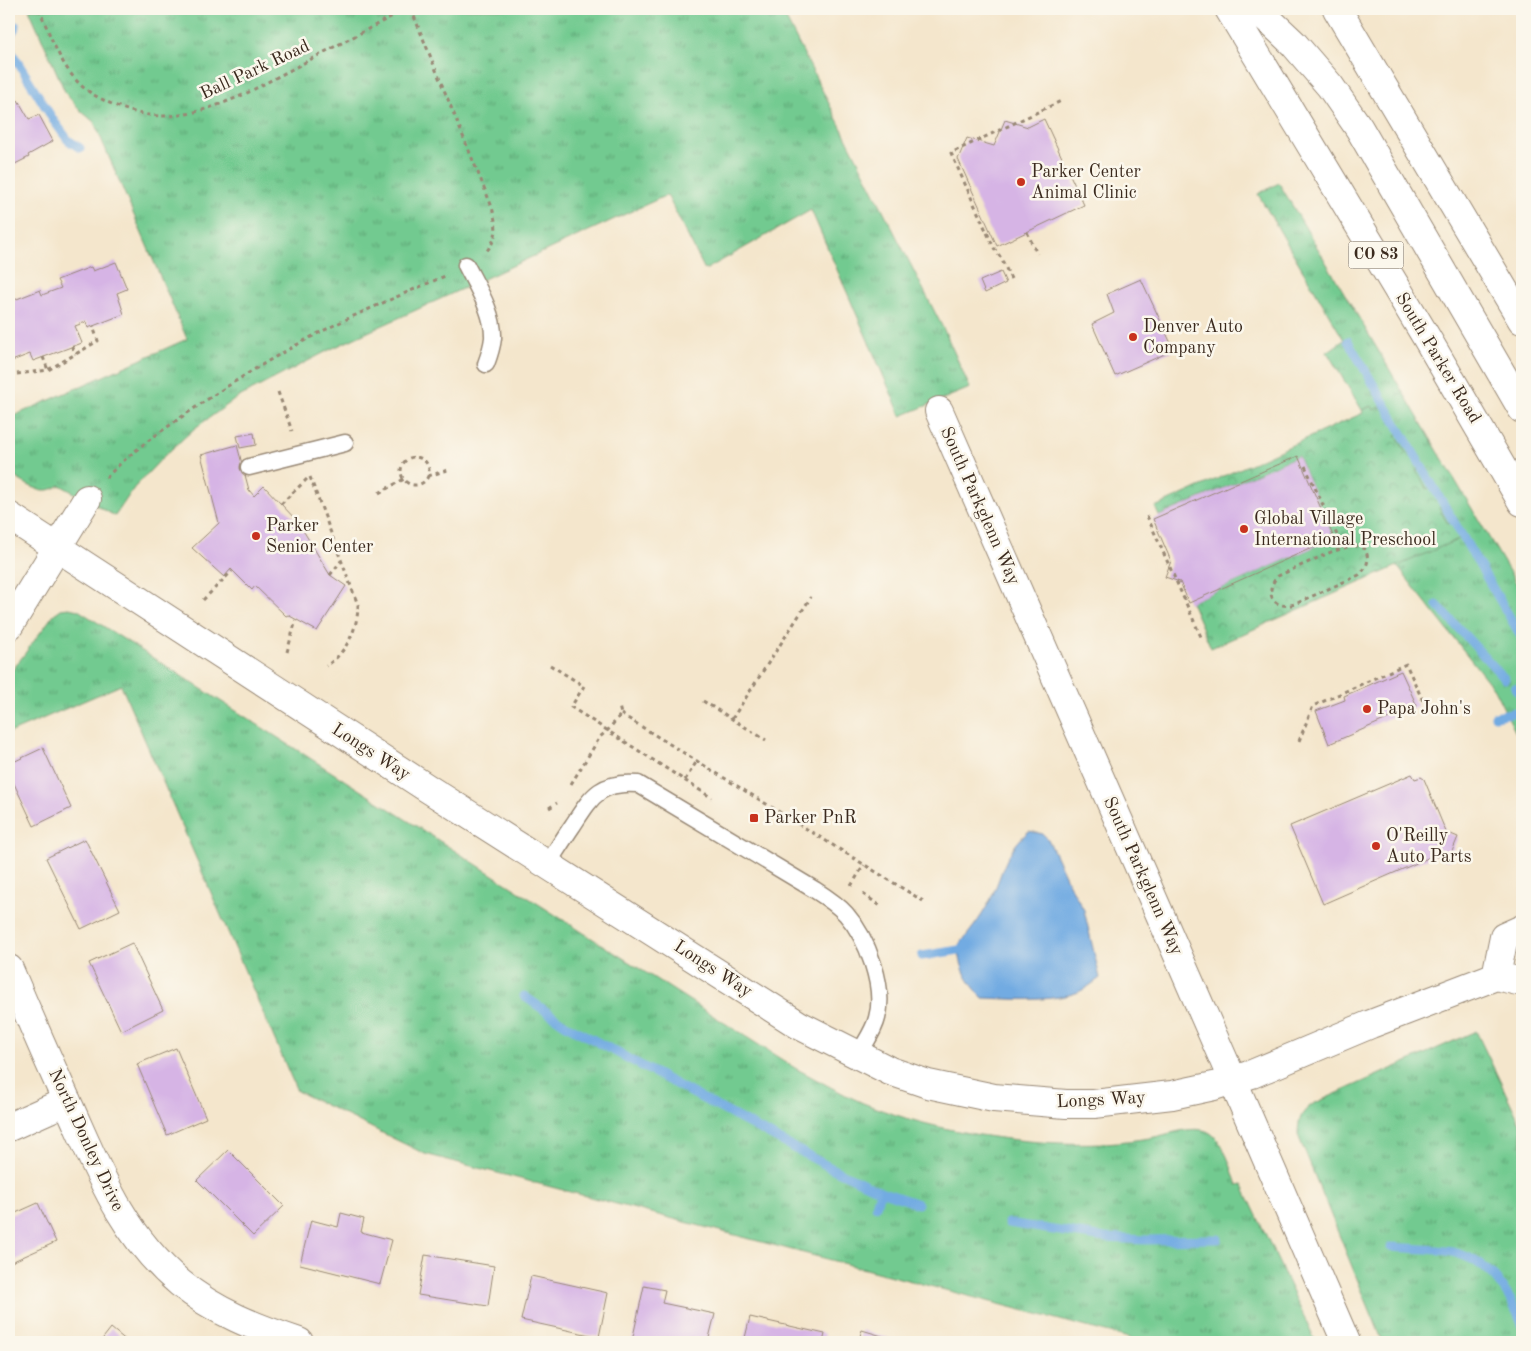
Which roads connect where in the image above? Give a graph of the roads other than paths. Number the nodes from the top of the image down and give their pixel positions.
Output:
1 (1229, 9) edge
2 (1257, 9) edge
3 (1337, 9) edge
4 (466, 265) road end
5 (1522, 320) edge
6 (486, 364) dead end
7 (1522, 409) edge
8 (939, 411) dead end
9 (346, 443) dead end
10 (249, 467) dead end
11 (87, 499) road end
12 (1522, 502) edge
13 (9, 516) edge
14 (58, 547) junction
15 (9, 626) edge
16 (547, 865) junction
17 (1522, 929) edge
18 (9, 969) edge
19 (1496, 976) junction
20 (1522, 982) edge
21 (858, 1056) junction
22 (1233, 1080) junction
23 (67, 1101) junction
24 (9, 1127) edge
25 (299, 1342) edge
26 (1346, 1342) edge

1 - 12 main road, South Parker Road / CO 83
2 - 7 main road
3 - 5 main road
4 - 6 lane
8 - 22 main road, South Parkglenn Way
9 - 10 lane
11 - 14 main road
13 - 14 main road, Longs Way
14 - 15 main road
14 - 16 main road, Longs Way
16 - 21 main road, Longs Way
16 - 21 lane
17 - 19 main road
18 - 23 main road, North Donley Drive
19 - 20 main road
19 - 22 main road, Longs Way
21 - 22 main road, Longs Way
22 - 26 main road, South Parkglenn Way
23 - 24 main road
23 - 25 main road, North Donley Drive

